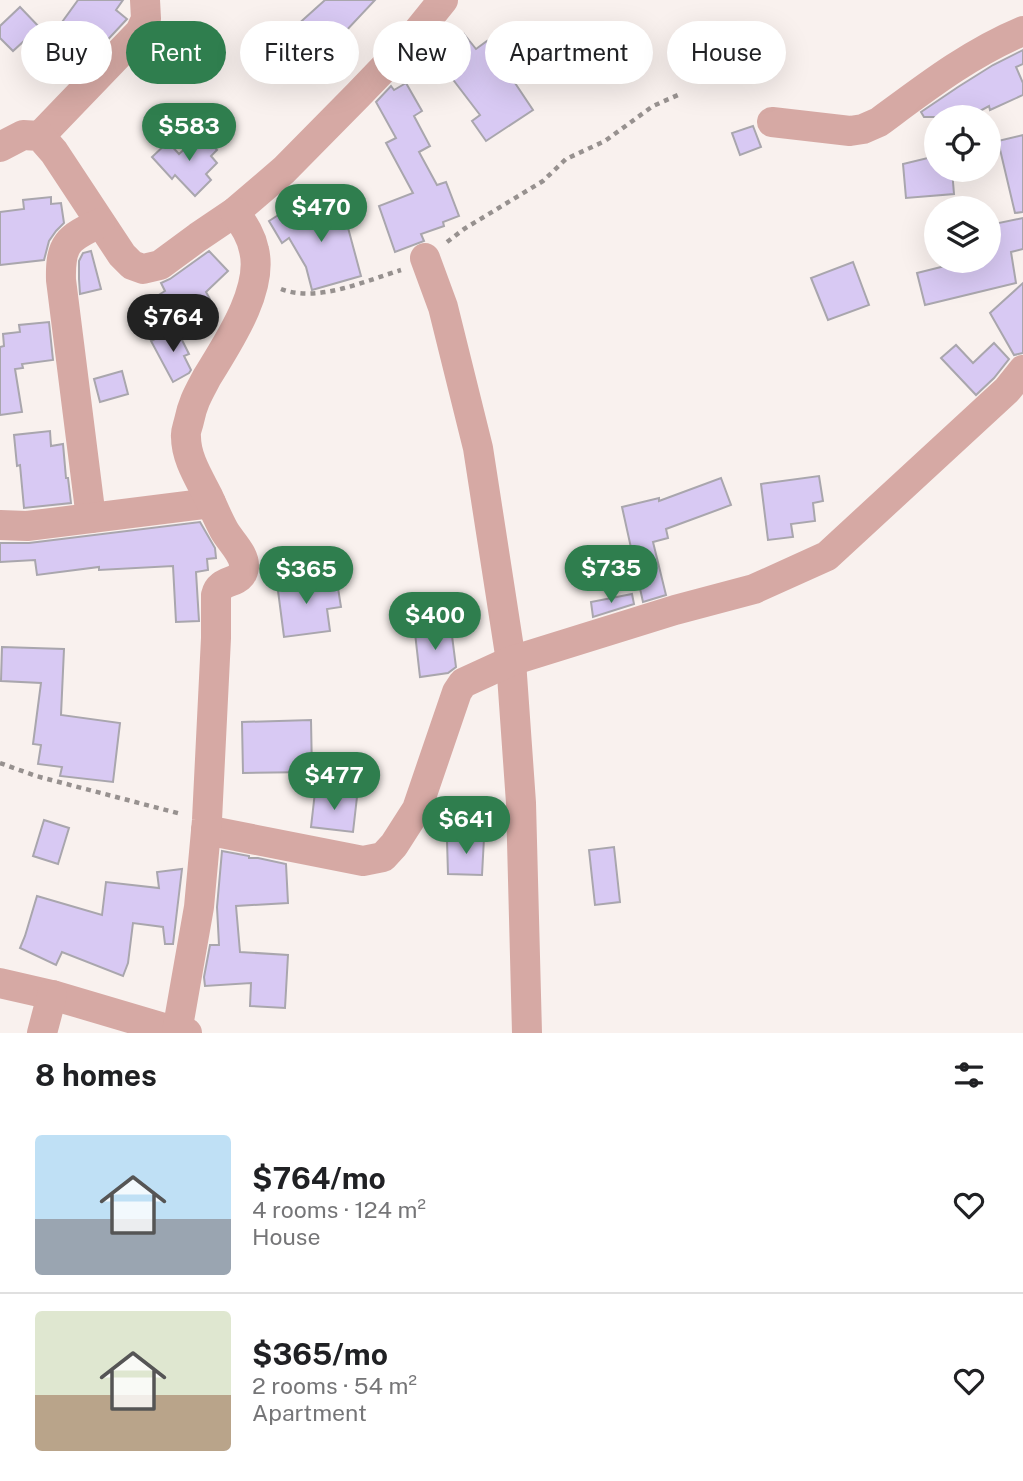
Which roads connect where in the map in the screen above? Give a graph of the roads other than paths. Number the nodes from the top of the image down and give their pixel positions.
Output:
1 (145, 0) edge
2 (443, 0) edge
3 (1023, 31) edge
4 (772, 122) dead end
5 (40, 136) junction
6 (0, 147) edge
7 (235, 212) junction
8 (100, 223) junction
9 (425, 258) road end
10 (1023, 370) edge
11 (211, 503) junction
12 (91, 518) junction
13 (0, 525) edge
14 (511, 661) junction
15 (206, 825) junction
16 (0, 982) edge
17 (52, 995) junction
18 (182, 1032) edge
19 (42, 1033) edge
20 (527, 1033) edge

1 - 5 street
2 - 7 street
3 - 4 street
5 - 6 street
5 - 8 street
7 - 8 street
7 - 11 street
8 - 12 street
9 - 14 street
10 - 14 street
11 - 12 street
11 - 15 street
12 - 13 street
14 - 15 street
14 - 20 street
15 - 18 street
16 - 17 street
17 - 18 street
17 - 19 street

